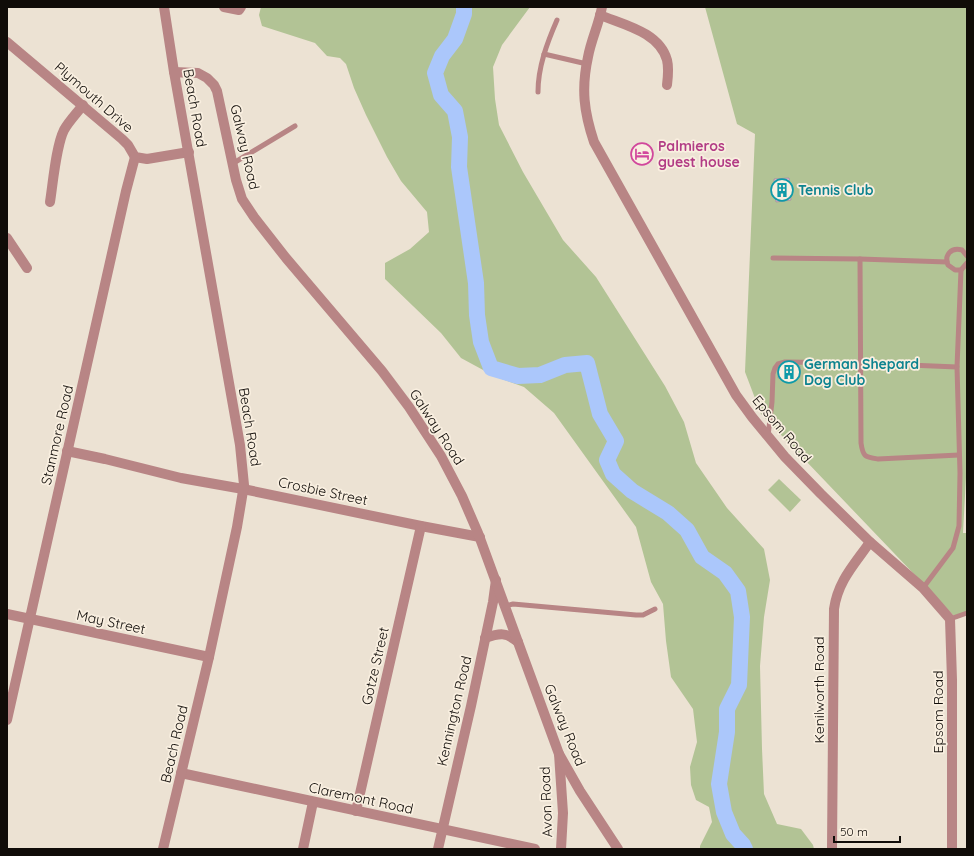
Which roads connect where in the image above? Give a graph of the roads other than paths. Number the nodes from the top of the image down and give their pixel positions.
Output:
1 (164, 7) edge
2 (224, 7) edge
3 (240, 9) edge
4 (601, 11) edge
5 (557, 20) dead end
6 (7, 42) edge
7 (544, 54) junction
8 (587, 64) junction
9 (174, 72) junction
10 (667, 85) dead end
11 (538, 92) dead end
12 (83, 105) junction
13 (295, 126) dead end
14 (189, 152) junction
15 (135, 157) junction
16 (232, 164) junction
17 (50, 202) dead end
18 (7, 238) edge
19 (967, 256) edge
20 (773, 258) dead end
21 (860, 259) junction
22 (946, 262) junction
23 (967, 263) edge
24 (27, 268) dead end
25 (961, 270) junction
26 (861, 363) junction
27 (957, 367) junction
28 (768, 438) junction
29 (67, 452) junction
30 (959, 455) junction
31 (243, 488) junction
32 (421, 526) junction
33 (480, 537) junction
34 (870, 542) junction
35 (496, 580) junction
36 (923, 588) junction
37 (505, 606) junction
38 (655, 609) dead end
39 (967, 613) edge
40 (7, 614) edge
41 (30, 619) junction
42 (950, 619) junction
43 (485, 638) junction
44 (518, 642) junction
45 (208, 657) junction
46 (7, 720) edge
47 (559, 754) junction
48 (181, 773) junction
49 (313, 802) junction
50 (356, 811) junction
51 (442, 829) junction
52 (163, 849) edge
53 (303, 849) edge
54 (438, 849) edge
55 (536, 849) edge
56 (561, 849) edge
57 (618, 849) edge
58 (832, 849) edge
59 (952, 849) edge

1 - 9 street, Beach Road
2 - 3 street
4 - 8 street, Epsom Road
4 - 10 street
5 - 7 lane
6 - 12 street, Plymouth Drive
7 - 8 lane
7 - 11 lane
8 - 28 street, Epsom Road
9 - 14 street, Beach Road
9 - 16 street, Galway Road
12 - 15 street, Plymouth Drive
12 - 17 street
13 - 16 lane
14 - 15 street
14 - 31 street, Beach Road
15 - 29 street, Stanmore Road
16 - 33 street, Galway Road
18 - 24 street
19 - 22 lane
20 - 21 lane
21 - 22 lane
21 - 26 lane
22 - 25 lane
23 - 25 lane
25 - 27 lane
26 - 27 lane
26 - 28 lane
26 - 30 lane
27 - 30 lane
28 - 34 street, Epsom Road
29 - 31 street, Crosbie Street
29 - 41 street, Stanmore Road
30 - 36 lane
31 - 32 street, Crosbie Street
31 - 45 street, Beach Road
32 - 33 street, Crosbie Street
32 - 50 street, Gotze Street
33 - 35 street, Galway Road
34 - 36 street, Epsom Road
34 - 58 street, Kenilworth Road
35 - 37 street, Galway Road
35 - 43 street, Kennington Road
36 - 42 street, Epsom Road
37 - 38 lane
37 - 44 street, Galway Road
39 - 42 lane
40 - 41 street, May Street
41 - 45 street, May Street
41 - 46 street, Stanmore Road
42 - 59 street, Epsom Road
43 - 44 street
43 - 51 street, Kennington Road
44 - 47 street, Galway Road
45 - 48 street, Beach Road
47 - 56 street, Avon Road
47 - 57 street, Galway Road
48 - 49 street, Claremont Road
48 - 52 street, Beach Road
49 - 50 street, Claremont Road
49 - 53 street
50 - 51 street, Claremont Road
51 - 54 street, Kennington Road
51 - 55 street, Claremont Road

